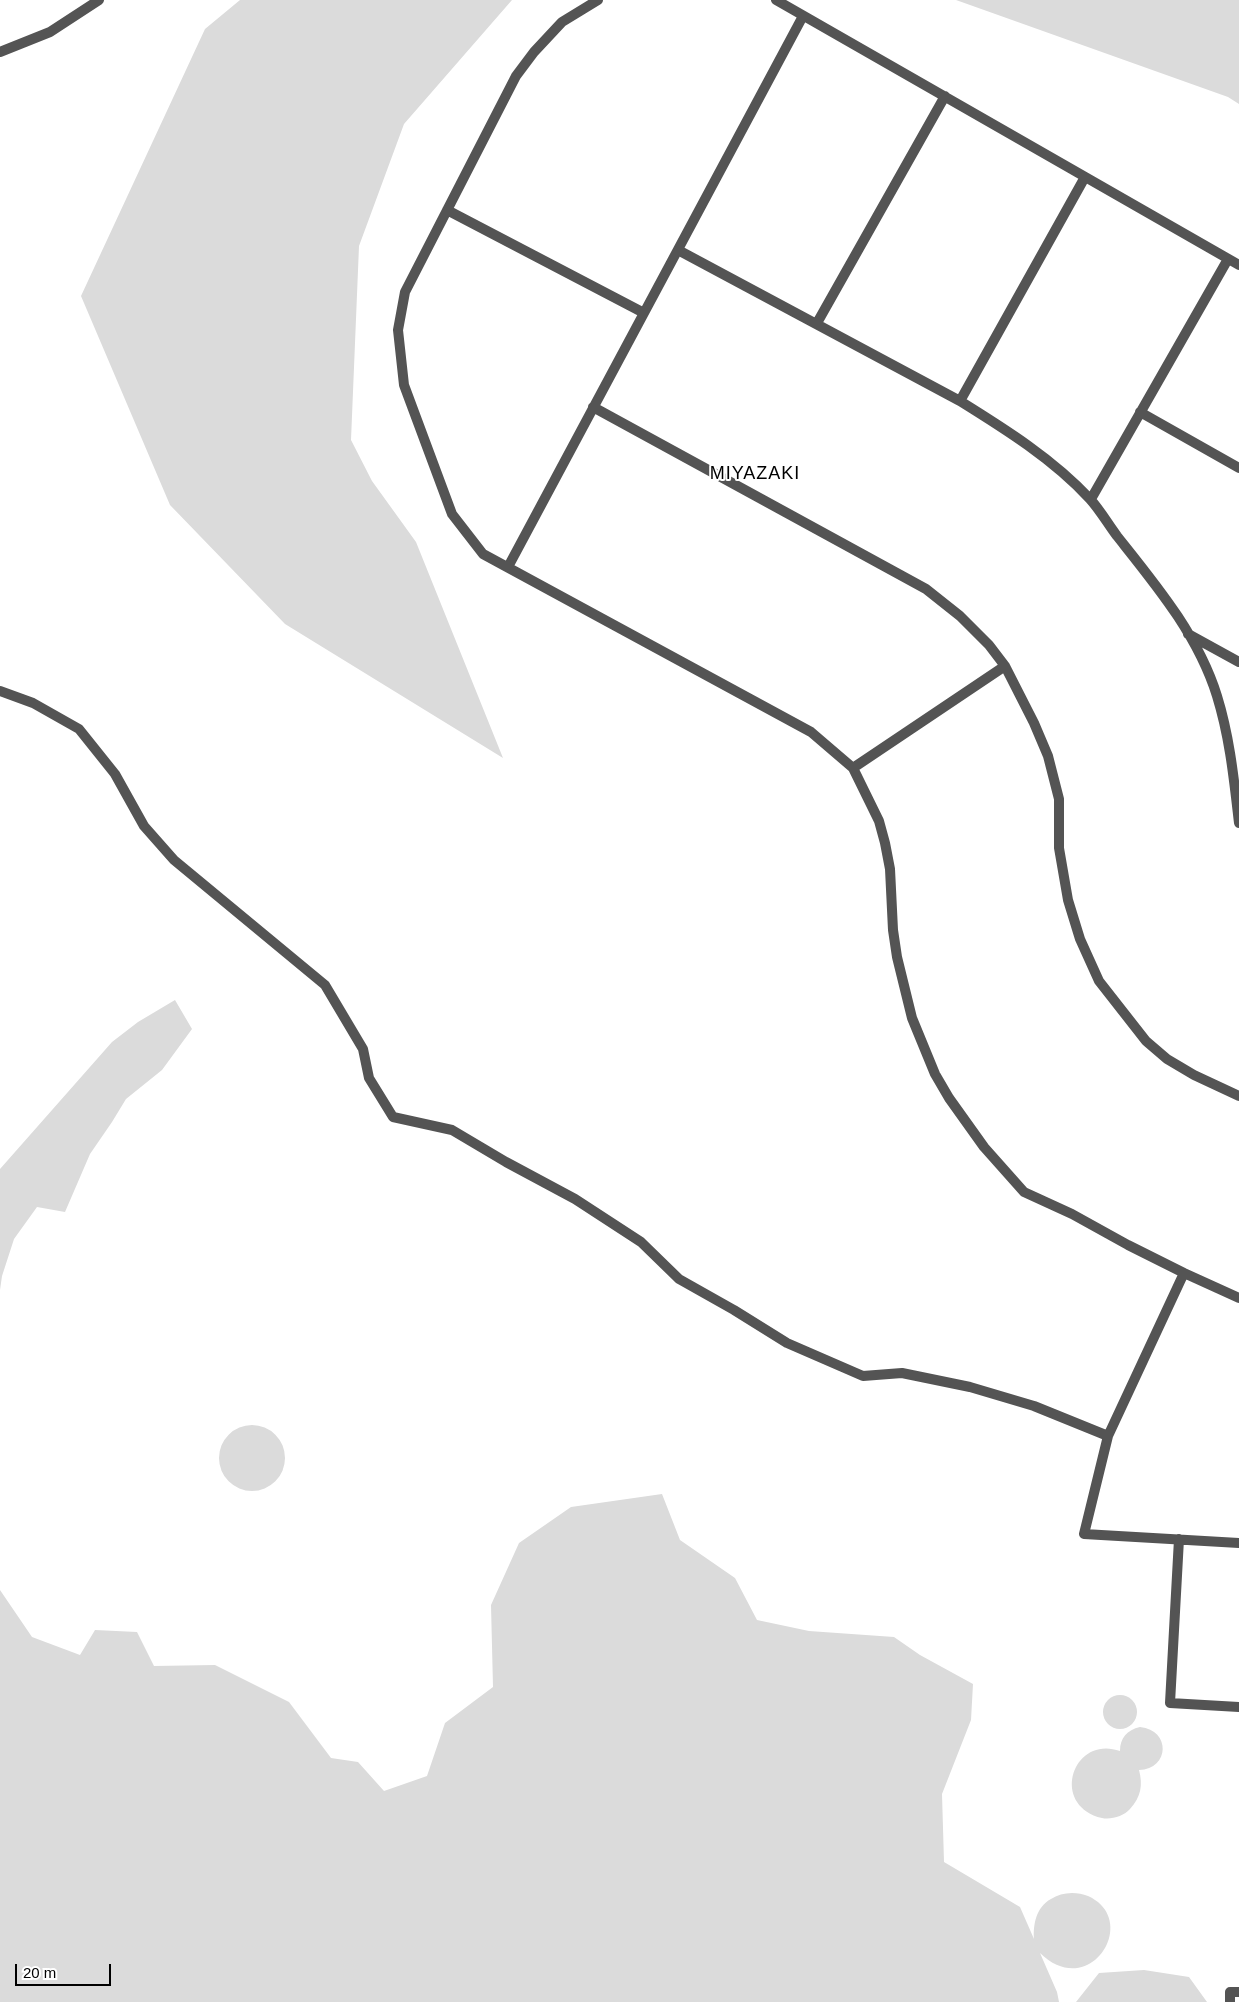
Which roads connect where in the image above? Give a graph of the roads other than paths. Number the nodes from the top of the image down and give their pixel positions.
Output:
1 (99, 0) edge
2 (598, 0) edge
3 (776, 0) edge
4 (803, 16) junction
5 (0, 52) edge
6 (945, 96) junction
7 (1085, 177) junction
8 (447, 210) junction
9 (678, 250) junction
10 (1228, 259) junction
11 (1239, 265) edge
12 (644, 313) junction
13 (817, 323) junction
14 (960, 401) junction
15 (594, 407) junction
16 (1140, 412) junction
17 (1239, 468) edge
18 (1091, 499) junction
19 (508, 567) junction
20 (1188, 634) junction
21 (1239, 662) edge
22 (1005, 666) junction
23 (0, 691) edge
24 (853, 768) junction
25 (1239, 823) edge
26 (1239, 1096) edge
27 (1184, 1273) junction
28 (1239, 1298) edge
29 (1108, 1436) junction
30 (1179, 1539) junction
31 (1239, 1543) edge
32 (1239, 1707) edge
33 (1239, 1992) edge
34 (1230, 2002) edge

1 - 5 street
2 - 8 street
3 - 4 street
4 - 6 street
4 - 9 street
6 - 7 street
6 - 13 street
7 - 10 street
7 - 14 street
8 - 12 street
8 - 19 street
9 - 12 street
9 - 13 street
10 - 11 street
10 - 16 street
12 - 15 street
13 - 14 street
14 - 18 street
15 - 19 street
15 - 22 street
16 - 17 street
16 - 18 street
18 - 20 street
19 - 24 street
20 - 21 street
20 - 25 street
22 - 24 street
22 - 26 street
23 - 29 street
24 - 27 street
27 - 28 street
27 - 29 street
29 - 30 street
30 - 31 street
30 - 32 street
33 - 34 street

